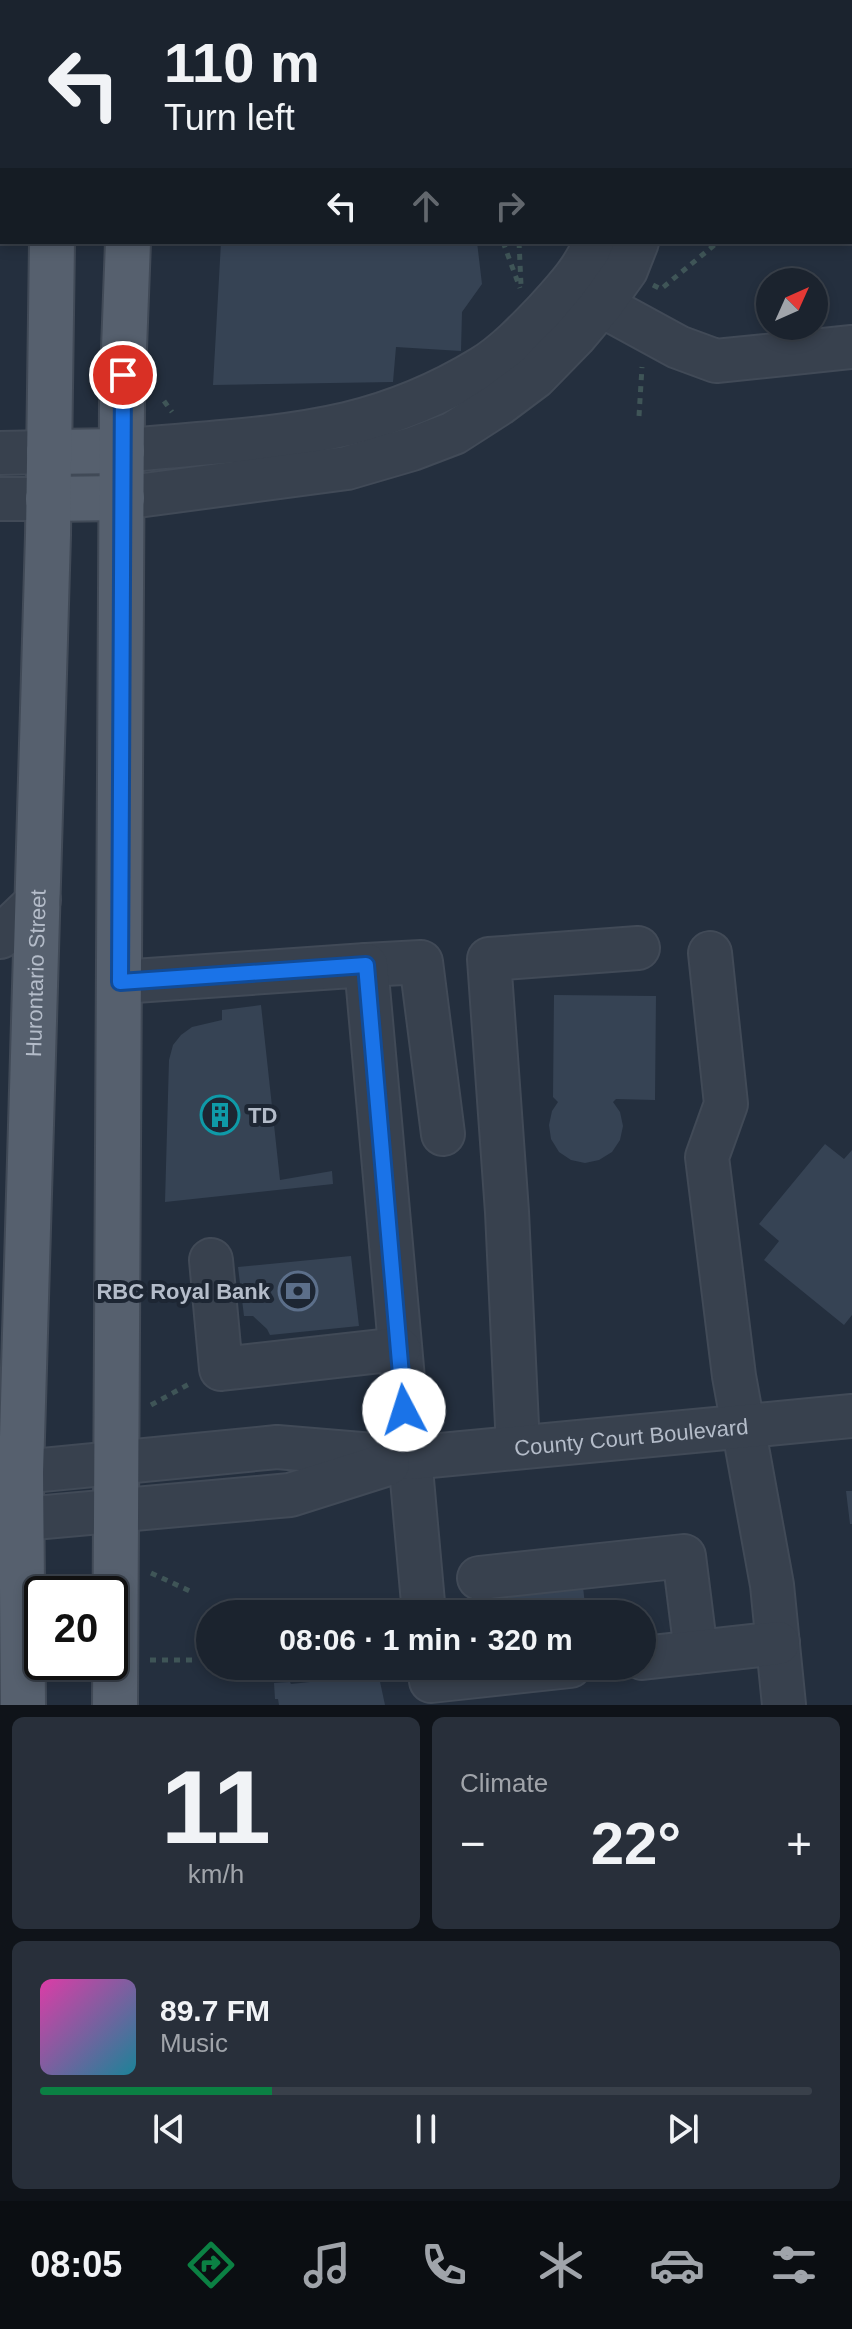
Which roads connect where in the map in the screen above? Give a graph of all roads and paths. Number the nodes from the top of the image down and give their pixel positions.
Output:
1 (52, 244) edge
2 (128, 244) edge
3 (504, 244) edge
4 (519, 244) edge
5 (594, 244) edge
6 (636, 244) edge
7 (716, 244) edge
8 (649, 282) dead end
9 (601, 305) junction
10 (852, 347) edge
11 (164, 401) dead end
12 (173, 414) dead end
13 (122, 451) junction
14 (49, 452) junction
15 (0, 453) edge
16 (122, 498) junction
17 (0, 499) edge
18 (48, 499) junction
19 (39, 900) junction
20 (0, 937) edge
21 (638, 948) dead end
22 (710, 953) dead end
23 (366, 965) junction
24 (120, 982) junction
25 (443, 1134) dead end
26 (211, 1260) dead end
27 (399, 1349) junction
28 (204, 1381) dead end
29 (147, 1408) dead end
30 (852, 1416) edge
31 (743, 1426) junction
32 (518, 1447) junction
33 (409, 1458) junction
34 (117, 1463) junction
35 (11, 1473) edge
36 (117, 1511) junction
37 (10, 1520) edge
38 (143, 1569) dead end
39 (116, 1576) edge
40 (479, 1578) dead end
41 (192, 1592) dead end
42 (423, 1600) edge
43 (778, 1643) junction
44 (696, 1652) junction
45 (656, 1656) edge
46 (128, 1659) edge
47 (193, 1660) dead end
48 (115, 1680) edge
49 (462, 1680) edge
50 (431, 1684) edge
51 (23, 1705) edge
52 (115, 1705) edge
53 (784, 1705) edge

1 - 14 main road, Hurontario Street
2 - 13 main road
3 - 4 path
5 - 13 street
6 - 9 street
7 - 8 path
9 - 10 street
9 - 16 street
11 - 12 path
13 - 14 main road
13 - 16 main road
14 - 15 street
14 - 18 main road, Hurontario Street
16 - 18 main road
16 - 24 main road
17 - 18 street
18 - 19 main road, Hurontario Street
19 - 20 street
19 - 35 main road, Hurontario Street
21 - 32 street
22 - 31 street
23 - 24 street
23 - 25 street
23 - 27 street
24 - 34 main road
26 - 27 street
27 - 33 street
28 - 29 path
30 - 31 street, County Court Boulevard
31 - 32 street, County Court Boulevard
31 - 43 street
32 - 33 street, County Court Boulevard
33 - 34 street, County Court Boulevard
33 - 36 street, County Court Boulevard
33 - 42 street
34 - 35 street, County Court Boulevard
34 - 36 main road
35 - 37 main road, Hurontario Street
36 - 37 street, County Court Boulevard
36 - 39 main road
37 - 51 main road, Hurontario Street
38 - 41 path
40 - 44 street
43 - 44 street
43 - 53 street
44 - 45 street
46 - 47 path
48 - 52 main road
49 - 50 street

